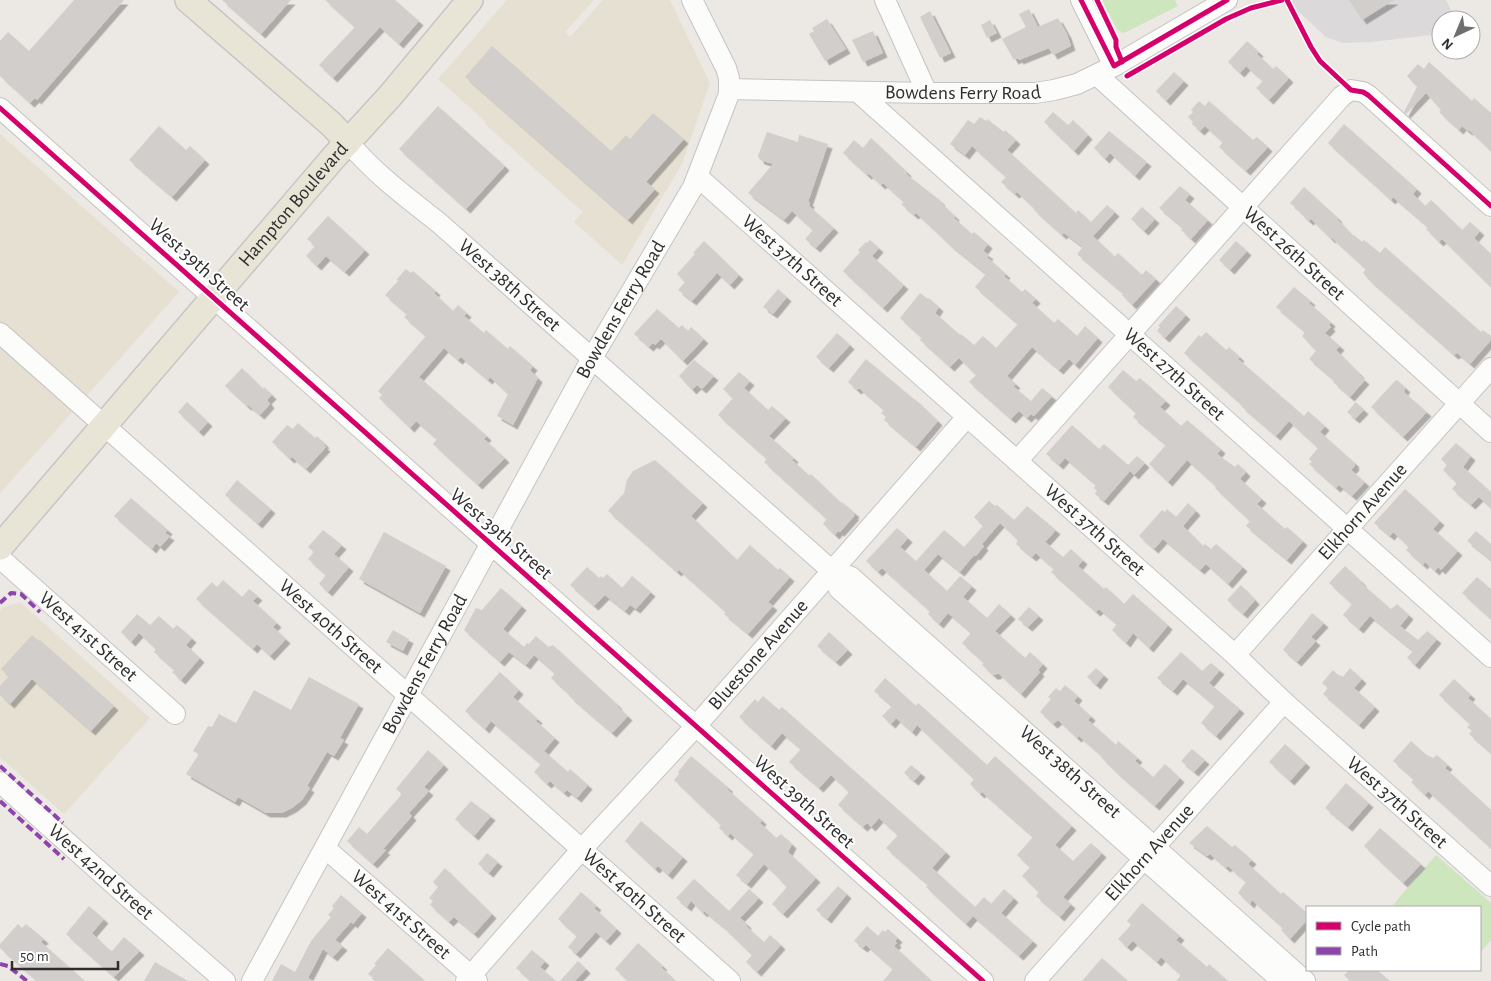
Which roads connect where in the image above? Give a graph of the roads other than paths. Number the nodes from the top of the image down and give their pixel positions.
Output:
1 (188, 0) edge
2 (692, 0) edge
3 (885, 0) edge
4 (1081, 0) edge
5 (1227, 0) edge
6 (462, 3) edge
7 (1106, 70) junction
8 (729, 89) junction
9 (858, 92) junction
10 (927, 93) junction
11 (0, 108) edge
12 (348, 142) junction
13 (698, 177) junction
14 (1491, 206) edge
15 (1242, 208) junction
16 (213, 297) junction
17 (0, 333) edge
18 (1130, 334) junction
19 (592, 358) junction
20 (1491, 368) edge
21 (1460, 403) junction
22 (968, 417) junction
23 (104, 425) junction
24 (1491, 432) edge
25 (1017, 461) junction
26 (1349, 528) junction
27 (490, 544) junction
28 (0, 547) edge
29 (0, 558) edge
30 (831, 570) junction
31 (1235, 655) junction
32 (1491, 656) edge
33 (408, 695) junction
34 (1284, 702) junction
35 (175, 714) dead end
36 (696, 726) junction
37 (0, 782) edge
38 (326, 848) junction
39 (582, 849) junction
40 (1149, 852) junction
41 (1491, 886) edge
42 (471, 979) edge
43 (225, 981) edge
44 (252, 981) edge
45 (730, 981) edge
46 (983, 981) edge
47 (1035, 981) edge
48 (1282, 981) edge
49 (1305, 981) edge

1 - 12 main road, West 38th Street
2 - 8 street
3 - 10 street
4 - 7 street, West 26th Street
5 - 7 street, Bowdens Ferry Road
6 - 12 main road, Hampton Boulevard
7 - 10 street, Bowdens Ferry Road
7 - 15 street, West 26th Street
8 - 9 street, Bowdens Ferry Road
8 - 13 street, Bowdens Ferry Road
9 - 10 street, Bowdens Ferry Road
9 - 18 street, West 27th Street
11 - 16 street, West 39th Street
12 - 16 main road, Hampton Boulevard
12 - 19 street, West 38th Street
13 - 19 street, Bowdens Ferry Road
13 - 22 street, West 37th Street
14 - 15 street
15 - 18 street
15 - 21 street, West 26th Street
16 - 23 main road, Hampton Boulevard
16 - 27 street, West 39th Street
17 - 23 street, West 40th Street
18 - 25 street
18 - 26 street, West 27th Street
19 - 27 street, Bowdens Ferry Road
19 - 30 street, West 38th Street
20 - 21 street, Elkhorn Avenue
21 - 24 street, West 26th Street
21 - 26 street, Elkhorn Avenue
22 - 25 street, West 37th Street
22 - 30 street, Bluestone Avenue
23 - 28 main road, Hampton Boulevard
23 - 33 street, West 40th Street
25 - 31 street, West 37th Street
26 - 31 street, Elkhorn Avenue
26 - 32 street, West 27th Street
27 - 33 street, Bowdens Ferry Road
27 - 36 street, West 39th Street
29 - 35 street, West 41st Street
30 - 36 street, Bluestone Avenue
30 - 40 street, West 38th Street
31 - 34 street, West 37th Street
33 - 38 street, Bowdens Ferry Road
33 - 39 street, West 40th Street
34 - 40 street, Elkhorn Avenue
34 - 41 street, West 37th Street
36 - 39 street, Bluestone Avenue
36 - 46 street, West 39th Street
37 - 43 street, West 42nd Street
38 - 42 street, West 41st Street
38 - 44 street, Bowdens Ferry Road
39 - 42 street, Bluestone Avenue
39 - 45 street, West 40th Street
40 - 47 street, Elkhorn Avenue
40 - 48 street, West 38th Street
40 - 49 street, West 38th Street

